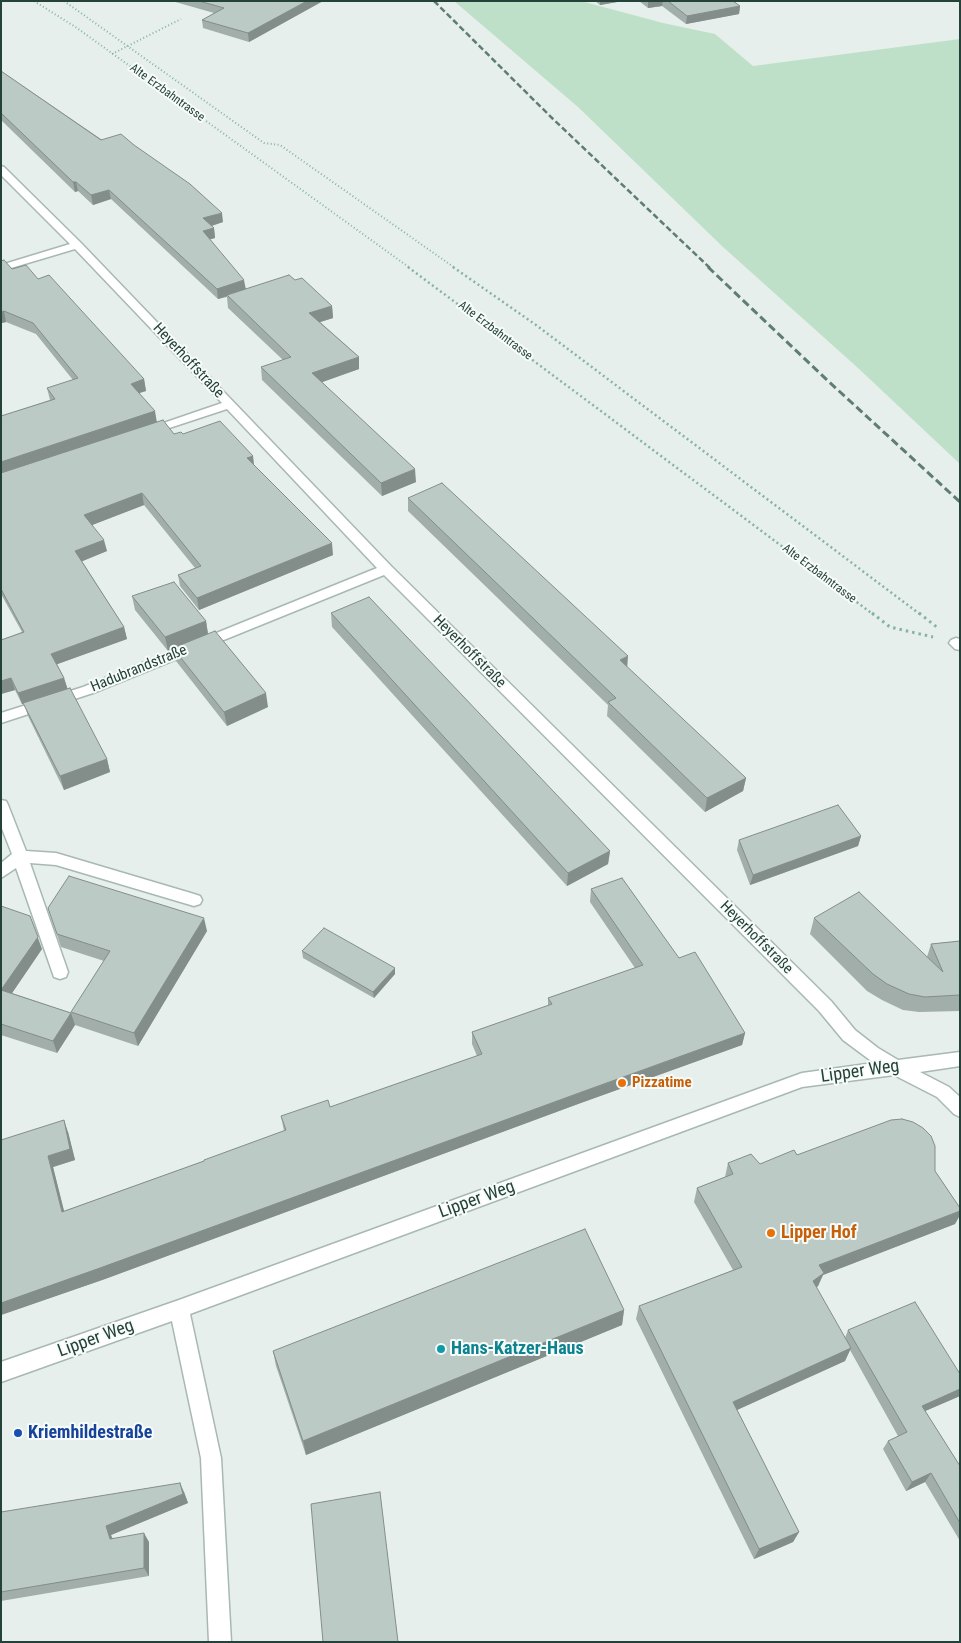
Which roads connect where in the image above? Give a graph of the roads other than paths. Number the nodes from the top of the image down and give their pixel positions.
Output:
1 (1, 169) edge
2 (77, 245) junction
3 (1, 268) edge
4 (228, 404) junction
5 (134, 436) edge
6 (386, 569) junction
7 (1, 718) edge
8 (1, 805) edge
9 (20, 856) junction
10 (1, 872) edge
11 (194, 900) dead end
12 (60, 972) dead end
13 (960, 1059) edge
14 (895, 1067) junction
15 (960, 1109) edge
16 (180, 1309) junction
17 (1, 1372) edge
18 (220, 1642) edge

1 - 2 street, Heyerhoffstraße
2 - 3 street
2 - 4 street, Heyerhoffstraße
4 - 5 street
4 - 6 street, Heyerhoffstraße
6 - 7 street, Hadubrandstraße
6 - 14 street, Heyerhoffstraße
8 - 9 street
9 - 10 street
9 - 11 street
9 - 12 street
13 - 14 street, Lipper Weg
14 - 15 street, Heyerhoffstraße
14 - 16 street, Lipper Weg
16 - 17 street, Lipper Weg
16 - 18 street

